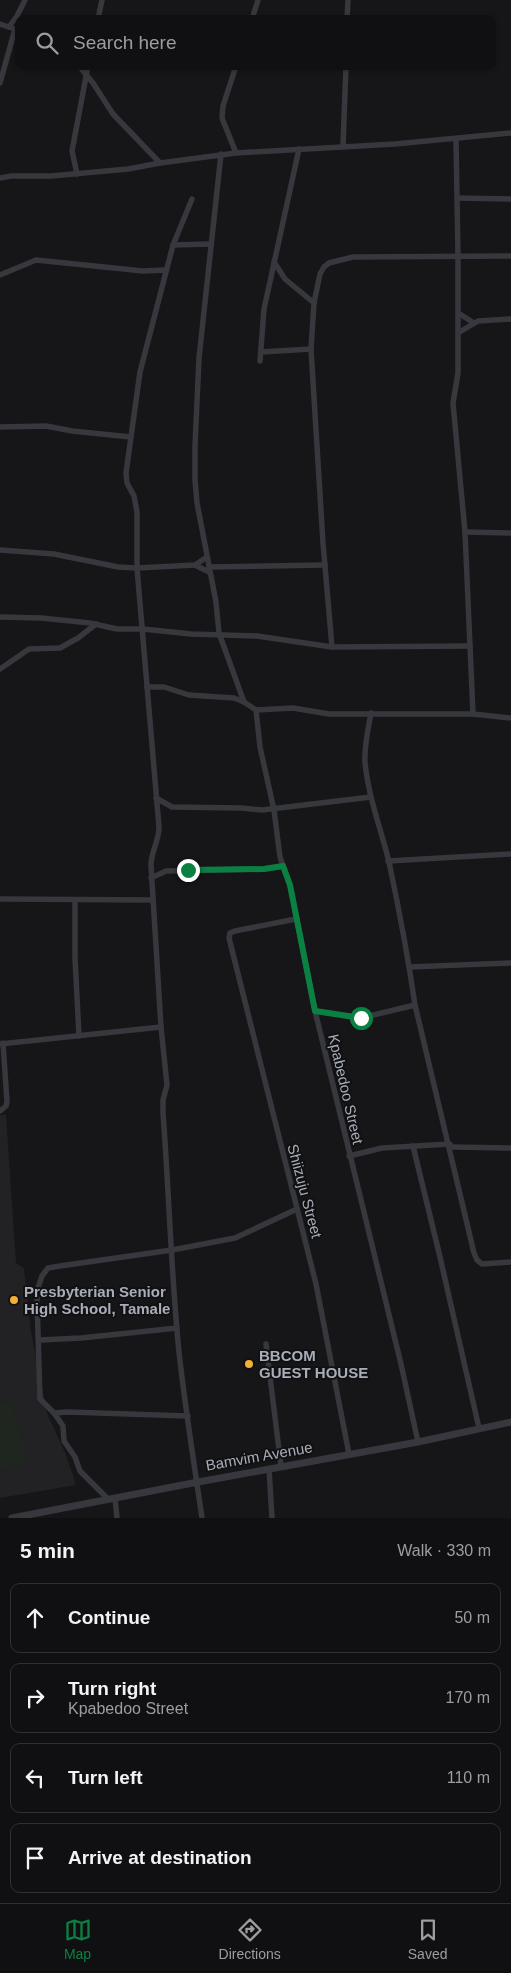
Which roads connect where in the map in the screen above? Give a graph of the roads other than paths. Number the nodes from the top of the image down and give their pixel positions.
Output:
1 (25, 0) edge
2 (102, 0) edge
3 (258, 0) edge
4 (348, 0) edge
5 (18, 15) edge
6 (99, 15) edge
7 (253, 15) edge
8 (348, 15) edge
9 (0, 24) edge
10 (14, 28) edge
11 (82, 70) edge
12 (87, 70) edge
13 (235, 70) edge
14 (346, 70) edge
15 (86, 74) junction
16 (0, 83) edge
17 (511, 133) edge
18 (456, 139) junction
19 (344, 146) junction
20 (299, 149) junction
21 (236, 152) junction
22 (221, 154) junction
23 (160, 163) junction
24 (77, 174) junction
25 (0, 178) edge
26 (458, 198) junction
27 (192, 199) dead end
28 (511, 199) edge
29 (173, 244) junction
30 (211, 244) junction
31 (458, 256) junction
32 (511, 256) edge
33 (274, 262) junction
34 (166, 270) junction
35 (0, 275) edge
36 (314, 303) junction
37 (458, 313) junction
38 (511, 320) edge
39 (474, 323) junction
40 (458, 333) junction
41 (311, 349) junction
42 (261, 352) junction
43 (260, 361) dead end
44 (0, 427) edge
45 (131, 438) junction
46 (465, 532) junction
47 (511, 533) edge
48 (0, 550) edge
49 (207, 556) junction
50 (194, 565) junction
51 (325, 565) junction
52 (137, 568) junction
53 (209, 570) junction
54 (0, 617) edge
55 (96, 624) junction
56 (143, 629) junction
57 (220, 633) junction
58 (470, 646) junction
59 (332, 647) junction
60 (0, 669) edge
61 (147, 687) junction
62 (244, 702) junction
63 (256, 710) junction
64 (371, 713) junction
65 (473, 714) junction
66 (511, 718) edge
67 (371, 797) junction
68 (156, 798) junction
69 (274, 810) junction
70 (511, 854) edge
71 (388, 862) junction
72 (283, 866) junction
73 (152, 878) junction
74 (0, 899) edge
75 (75, 900) junction
76 (152, 900) junction
77 (296, 919) junction
78 (511, 963) edge
79 (409, 967) junction
80 (415, 1005) junction
81 (315, 1011) junction
82 (161, 1027) junction
83 (80, 1036) junction
84 (1, 1044) edge
85 (0, 1111) edge
86 (413, 1146) junction
87 (450, 1146) junction
88 (511, 1148) edge
89 (349, 1156) junction
90 (296, 1209) junction
91 (172, 1250) junction
92 (511, 1262) edge
93 (177, 1328) junction
94 (40, 1340) junction
95 (266, 1344) dead end
96 (54, 1413) junction
97 (188, 1416) junction
98 (511, 1422) edge
99 (479, 1428) junction
100 (418, 1442) junction
101 (349, 1454) junction
102 (280, 1466) junction
103 (269, 1469) junction
104 (198, 1482) junction
105 (111, 1499) junction
106 (12, 1518) edge
107 (116, 1518) edge
108 (202, 1518) edge
109 (272, 1518) edge

1 - 5 street
2 - 6 street
3 - 7 street
4 - 8 street
9 - 10 street
10 - 16 street
11 - 15 street
12 - 15 street
13 - 21 street
14 - 19 street
15 - 23 street
15 - 24 street
17 - 18 street
18 - 19 street
18 - 26 street
19 - 20 street
20 - 21 street
20 - 33 street
21 - 22 street
22 - 23 street
22 - 30 street
23 - 24 street
24 - 25 street
26 - 28 street
26 - 31 street
27 - 29 street
29 - 30 street
29 - 34 street
30 - 49 street
31 - 32 street
31 - 36 street
31 - 37 street
33 - 36 street
33 - 42 street
34 - 35 street
34 - 45 street
36 - 41 street
37 - 39 street
37 - 40 street
38 - 39 street
39 - 40 street
40 - 46 street
41 - 42 street
41 - 51 street
42 - 43 street
44 - 45 street
45 - 52 street
46 - 47 street
46 - 58 street
48 - 52 street
49 - 50 street
49 - 53 street
50 - 52 street
50 - 53 street
51 - 53 street
51 - 59 street
52 - 56 street
53 - 57 street
54 - 55 street
55 - 56 street
55 - 60 street
56 - 57 street
56 - 61 street
57 - 59 street
57 - 62 street
58 - 59 street
58 - 65 street
61 - 62 street
61 - 68 street
62 - 63 street
63 - 64 street
63 - 69 street, Kpabedoo Street
64 - 65 street
64 - 67 street
65 - 66 street
67 - 69 street
67 - 71 street
68 - 69 street
68 - 73 street
69 - 72 street, Kpabedoo Street
70 - 71 street
71 - 79 street
72 - 73 street
72 - 77 street, Kpabedoo Street
73 - 76 street
74 - 75 street
75 - 76 street
75 - 83 street
76 - 82 street
77 - 81 street, Kpabedoo Street
77 - 90 street, Shiizuju Street
78 - 79 street
79 - 80 street
80 - 81 street
80 - 87 street
81 - 89 street, Kpabedoo Street
82 - 83 street
82 - 91 street
83 - 84 street
84 - 85 street
86 - 87 street
86 - 89 street
86 - 99 street
87 - 88 street
87 - 92 street
89 - 100 street, Kpabedoo Street
90 - 91 street
90 - 101 street, Shiizuju Street
91 - 93 street
91 - 94 street
93 - 94 street
93 - 97 street
94 - 96 street
95 - 102 street
96 - 97 street
96 - 105 street
97 - 104 street
98 - 99 street, Bamvim Avenue
99 - 100 street, Bamvim Avenue
100 - 101 street, Bamvim Avenue
101 - 102 street, Bamvim Avenue
102 - 103 street, Bamvim Avenue
103 - 104 street, Bamvim Avenue
103 - 109 street
104 - 105 street, Bamvim Avenue
104 - 108 street
105 - 106 street, Bamvim Avenue
105 - 107 street

